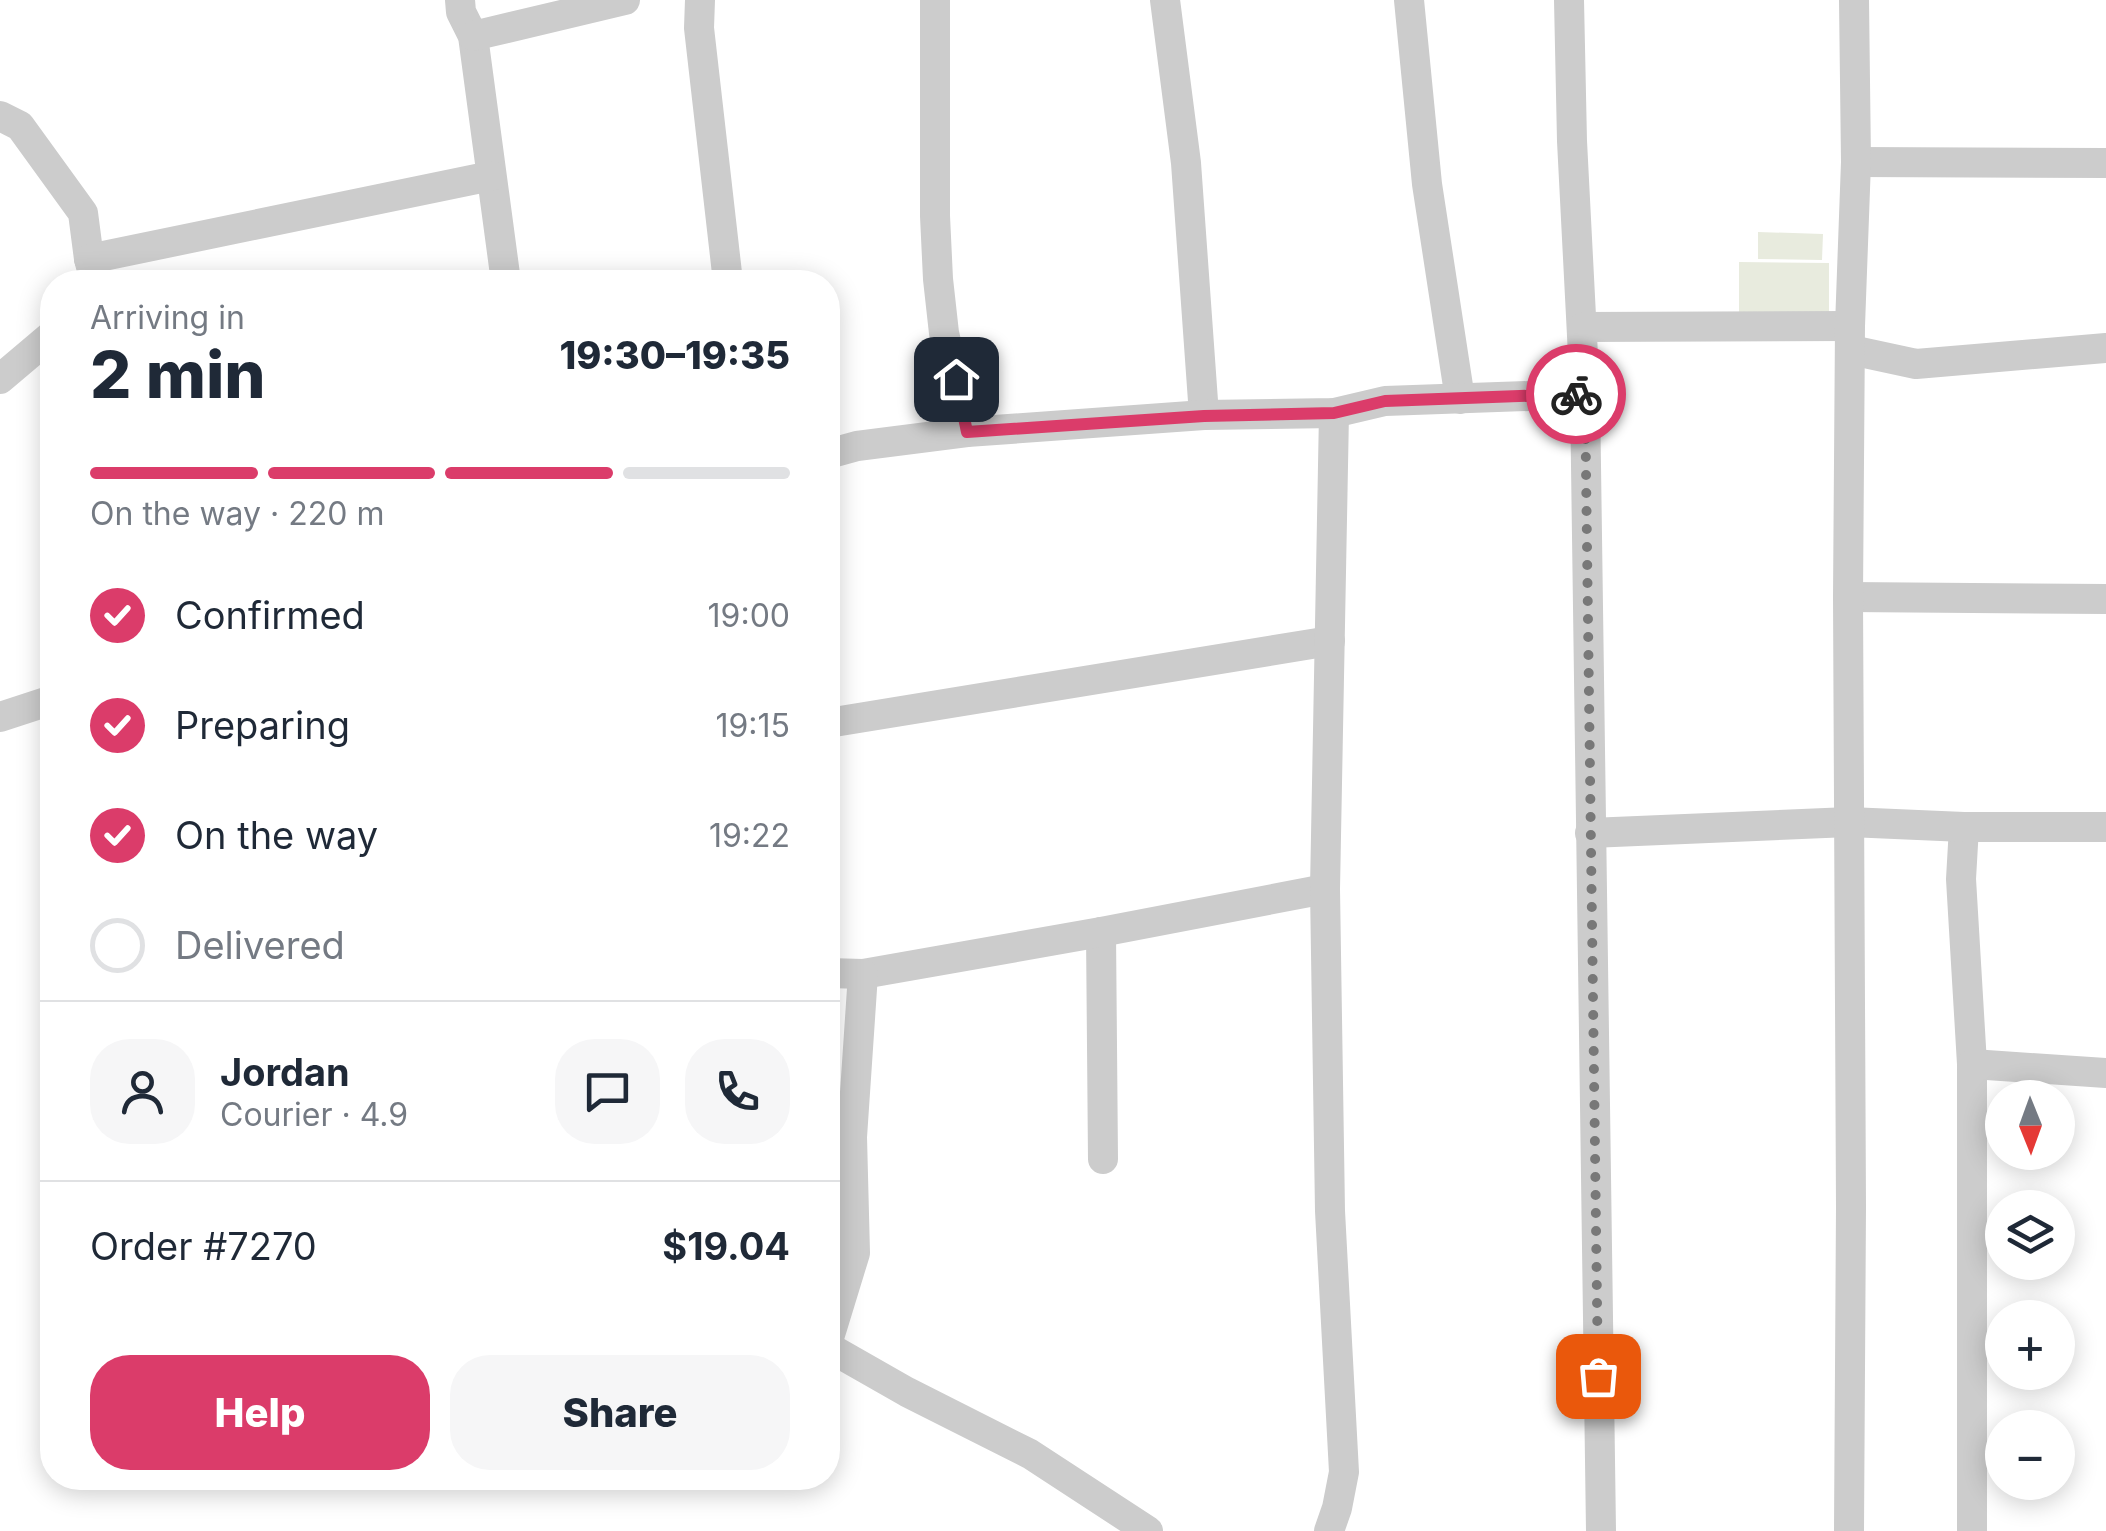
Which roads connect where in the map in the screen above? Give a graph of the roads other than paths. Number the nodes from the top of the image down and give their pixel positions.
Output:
1 (460, 0) edge
2 (625, 0) edge
3 (700, 0) edge
4 (935, 0) edge
5 (1164, 0) edge
6 (1410, 0) edge
7 (1569, 0) edge
8 (1854, 0) edge
9 (474, 36) junction
10 (0, 116) edge
11 (1856, 162) junction
12 (2106, 163) edge
13 (491, 176) junction
14 (92, 270) edge
15 (96, 270) edge
16 (504, 270) edge
17 (727, 270) edge
18 (1583, 327) junction
19 (1850, 338) junction
20 (40, 345) edge
21 (2106, 348) edge
22 (0, 380) edge
23 (1585, 394) junction
24 (1460, 399) junction
25 (1334, 413) junction
26 (1204, 416) junction
27 (967, 432) junction
28 (840, 451) edge
29 (1848, 597) junction
30 (2106, 599) edge
31 (1330, 641) junction
32 (40, 704) edge
33 (0, 716) edge
34 (840, 721) edge
35 (1849, 822) junction
36 (2106, 827) edge
37 (1964, 828) junction
38 (1590, 833) junction
39 (1324, 889) junction
40 (1101, 932) junction
41 (840, 973) edge
42 (863, 974) junction
43 (1972, 1064) junction
44 (2106, 1073) edge
45 (1102, 1159) dead end
46 (841, 1210) edge
47 (840, 1304) edge
48 (840, 1351) edge
49 (1148, 1531) edge
50 (1330, 1531) edge
51 (1601, 1531) edge
52 (1849, 1531) edge
53 (1972, 1531) edge

1 - 9 street
2 - 9 street
3 - 17 street
4 - 27 street
5 - 26 street
6 - 24 street
7 - 18 street
8 - 11 street
9 - 13 street
10 - 14 street
11 - 12 street
11 - 19 street
13 - 15 street
13 - 16 street
18 - 19 street
18 - 23 street
19 - 21 street
19 - 29 street
20 - 22 street
23 - 24 street
23 - 38 street
24 - 25 street
25 - 26 street
25 - 31 street
26 - 27 street
27 - 28 street
29 - 30 street
29 - 35 street
31 - 34 street
31 - 39 street
32 - 33 street
35 - 37 street
35 - 38 street
35 - 52 street
36 - 37 street
37 - 43 street
38 - 51 street
39 - 40 street
39 - 50 street
40 - 42 street
40 - 45 street
41 - 42 street
42 - 46 street
43 - 44 street
43 - 53 street
46 - 47 street
48 - 49 street

